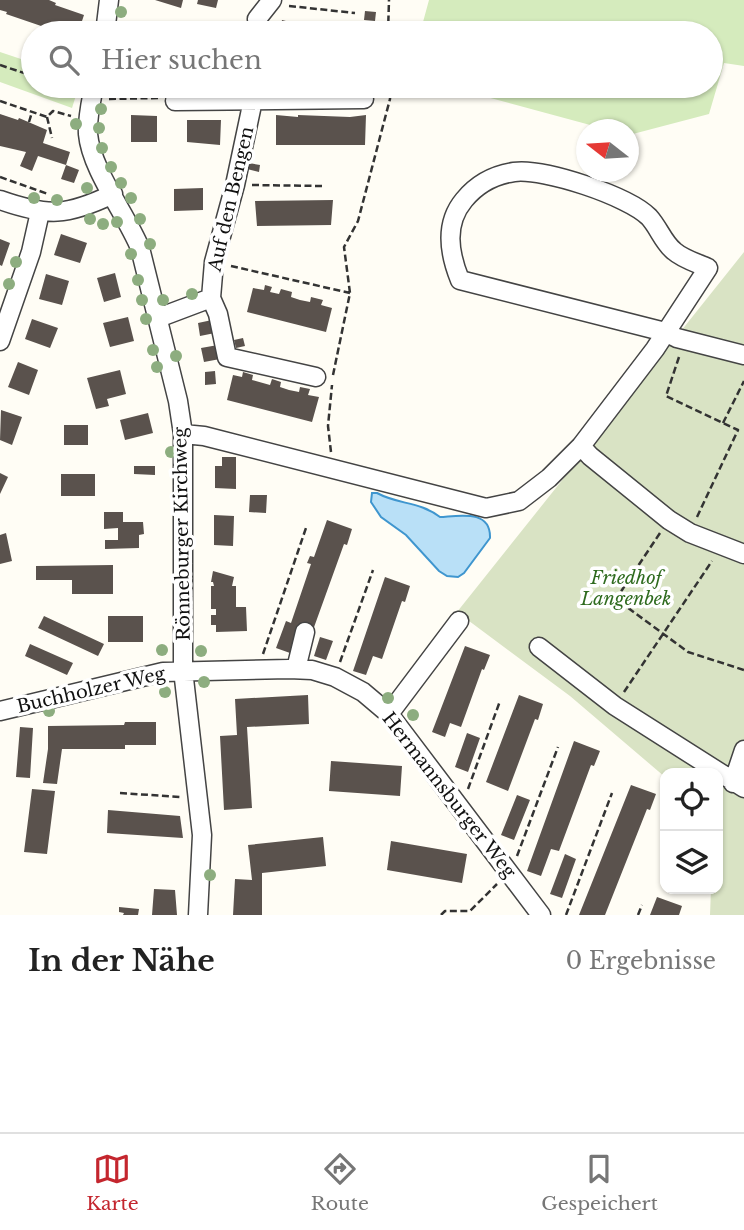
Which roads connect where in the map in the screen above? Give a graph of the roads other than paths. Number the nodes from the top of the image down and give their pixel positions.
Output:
1 (109, 0) edge
2 (272, 0) edge
3 (106, 21) edge
4 (261, 21) edge
5 (92, 98) edge
6 (209, 98) edge
7 (254, 98) edge
8 (342, 98) edge
9 (364, 99) dead end
10 (175, 101) road end
11 (113, 194) junction
12 (0, 200) edge
13 (40, 212) junction
14 (211, 298) junction
15 (158, 318) junction
16 (665, 332) junction
17 (0, 341) edge
18 (744, 355) edge
19 (316, 377) dead end
20 (183, 434) junction
21 (581, 446) junction
22 (744, 554) edge
23 (460, 621) dead end
24 (304, 632) dead end
25 (539, 648) dead end
26 (296, 669) junction
27 (183, 670) junction
28 (0, 711) edge
29 (389, 714) junction
30 (744, 750) edge
31 (739, 786) edge
32 (198, 915) edge
33 (541, 915) edge

1 - 3 street
2 - 4 street
5 - 11 street, Rönneburger Kirchweg
6 - 10 street, Auf den Bengen
7 - 14 street, Auf den Bengen
8 - 9 street, Auf den Bengen
11 - 13 street
11 - 15 street, Rönneburger Kirchweg
12 - 13 street
13 - 17 street
14 - 15 street
14 - 19 street, Auf den Bengen
15 - 20 street, Rönneburger Kirchweg
16 - 16 street
16 - 18 street
16 - 21 street
20 - 21 street
20 - 27 street, Rönneburger Kirchweg
21 - 22 street
23 - 29 street
24 - 26 street
25 - 31 street
26 - 27 street, Hermannsburger Weg
26 - 29 street, Hermannsburger Weg
27 - 28 street, Buchholzer Weg
27 - 32 street, Rönneburger Kirchweg
29 - 33 street, Hermannsburger Weg
30 - 31 street

